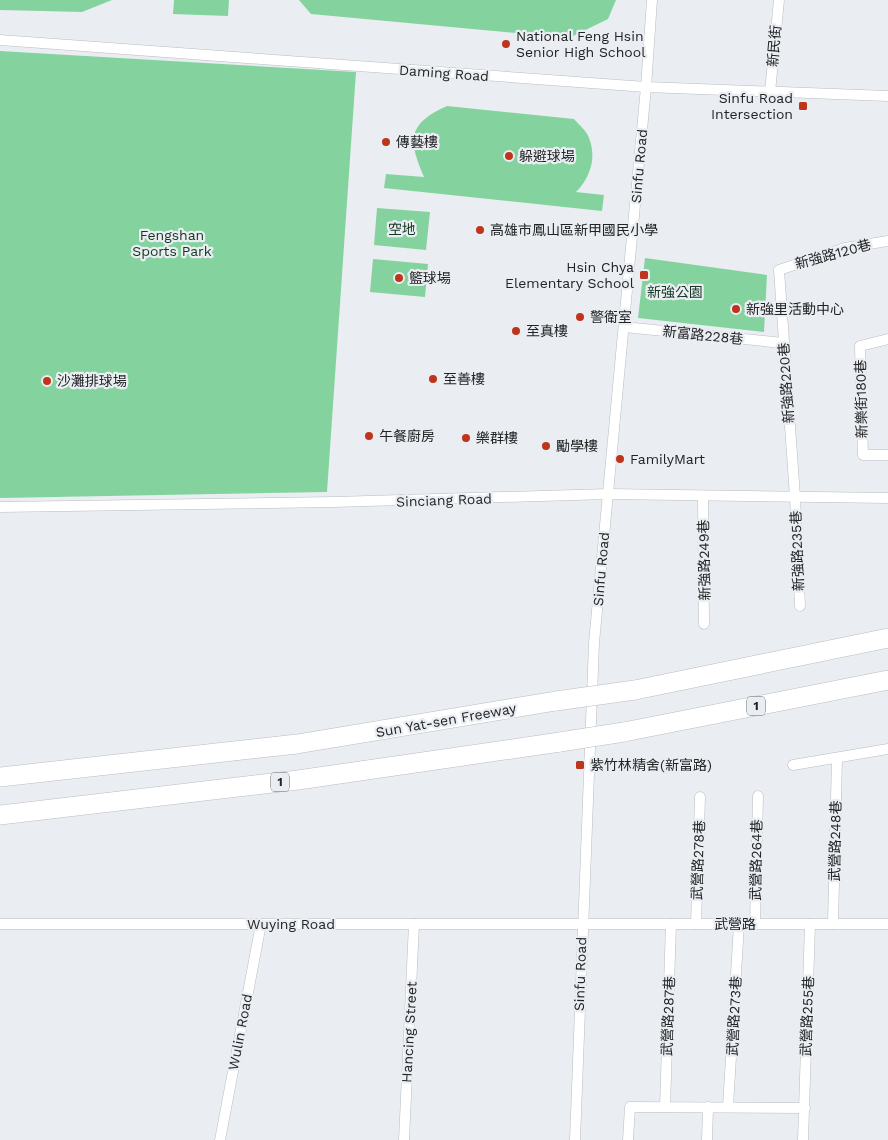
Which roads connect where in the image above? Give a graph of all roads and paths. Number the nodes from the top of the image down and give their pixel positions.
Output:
1 (652, 0) edge
2 (779, 0) edge
3 (0, 40) edge
4 (646, 87) junction
5 (770, 92) junction
6 (888, 96) edge
7 (888, 241) edge
8 (779, 270) joint
9 (624, 327) junction
10 (888, 340) edge
11 (783, 343) junction
12 (888, 455) edge
13 (608, 494) junction
14 (703, 496) junction
15 (795, 497) junction
16 (888, 498) edge
17 (0, 508) edge
18 (800, 606) dead end
19 (704, 624) dead end
20 (888, 638) edge
21 (888, 680) edge
22 (888, 749) edge
23 (837, 758) junction
24 (793, 765) dead end
25 (0, 777) edge
26 (758, 796) dead end
27 (700, 797) dead end
28 (0, 815) edge
29 (0, 924) edge
30 (261, 924) junction
31 (414, 924) junction
32 (671, 924) junction
33 (696, 924) junction
34 (739, 924) junction
35 (755, 924) junction
36 (810, 924) junction
37 (833, 924) junction
38 (888, 924) edge
39 (582, 925) junction
40 (665, 1107) junction
41 (708, 1107) junction
42 (728, 1107) junction
43 (804, 1108) junction
44 (220, 1140) edge
45 (404, 1140) edge
46 (575, 1140) edge
47 (628, 1140) edge
48 (706, 1140) edge
49 (803, 1140) edge

1 - 4 street, Sinfu Road
2 - 5 street, 新民街
3 - 4 street, Daming Road
4 - 5 street, Daming Road
4 - 9 street, Sinfu Road
5 - 6 street, Daming Road
7 - 8 street, 新強路120巷
8 - 11 street, 新強路220巷
9 - 11 street, 新富路228巷
9 - 13 street, Sinfu Road
10 - 12 street, 新樂街180巷
11 - 15 street, 新強路220巷
13 - 14 street, Sinciang Road
13 - 17 street, Sinciang Road
13 - 39 street, Sinfu Road
14 - 15 street, Sinciang Road
14 - 19 street, 新強路249巷
15 - 16 street, Sinciang Road
15 - 18 street, 新強路235巷
20 - 25 highway, Sun Yat-sen Freeway, bridge
21 - 28 highway, 1, bridge
22 - 23 street
23 - 24 street
23 - 37 street, 武營路248巷
26 - 35 street, 武營路264巷
27 - 33 street, 武營路278巷
29 - 30 street, Wuying Road
30 - 31 street, Wuying Road
30 - 44 street, Wulin Road
31 - 39 street, Wuying Road
31 - 45 street, Hancing Street
32 - 33 street, 武營路
32 - 39 street, 武營路
32 - 40 street, 武營路287巷
33 - 34 street, 武營路
34 - 35 street, 武營路
34 - 42 street, 武營路273巷
35 - 36 street, 武營路
36 - 37 street, 武營路
36 - 43 street, 武營路255巷
37 - 38 street, 武營路
39 - 46 street, Sinfu Road
40 - 41 street
40 - 47 street
41 - 42 street
41 - 48 street
42 - 43 street
43 - 49 street, 武營路255巷

